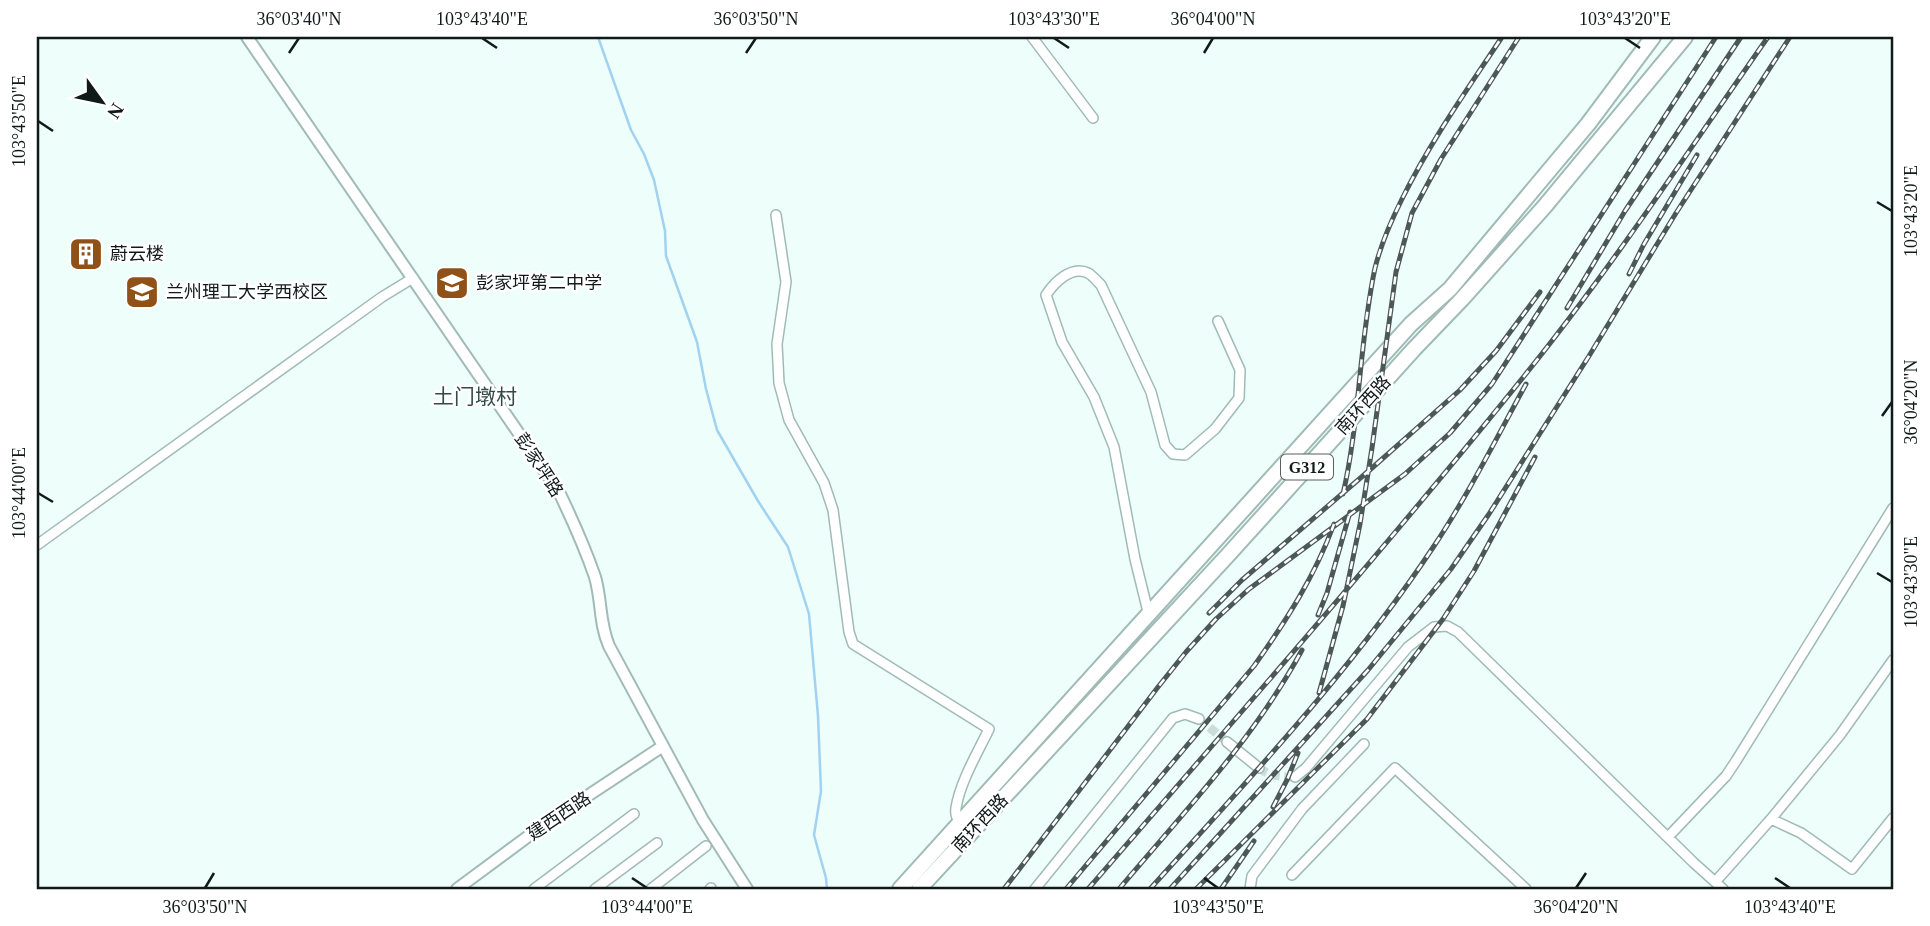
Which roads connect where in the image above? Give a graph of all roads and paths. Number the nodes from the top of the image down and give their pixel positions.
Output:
1 (247, 37) edge
2 (1032, 37) edge
3 (1653, 37) edge
4 (1685, 37) edge
5 (1093, 118) dead end
6 (776, 215) dead end
7 (412, 278) junction
8 (1218, 321) dead end
9 (1893, 508) edge
10 (37, 544) edge
11 (1149, 616) junction
12 (1893, 660) edge
13 (1199, 719) dead end
14 (1227, 742) tunnel mouth
15 (1364, 744) dead end
16 (663, 746) junction
17 (1259, 768) tunnel mouth
18 (1295, 777) dead end
19 (634, 814) dead end
20 (1893, 818) edge
21 (1771, 819) junction
22 (960, 824) junction
23 (1668, 837) junction
24 (657, 843) dead end
25 (706, 846) dead end
26 (1292, 876) dead end
27 (1716, 881) junction
28 (472, 885) edge
29 (457, 889) edge
30 (534, 889) edge
31 (595, 889) edge
32 (651, 889) edge
33 (747, 889) edge
34 (900, 889) edge
35 (919, 889) edge
36 (1035, 889) edge
37 (1250, 889) edge
38 (1526, 889) edge
39 (1723, 889) edge

1 - 7 street, 彭家坪路
2 - 5 street
3 - 11 highway, 南环西路 / G312
4 - 35 highway, 南环西路 / G312
6 - 22 street
7 - 10 street
7 - 16 street, 彭家坪路
8 - 11 street
9 - 23 street
11 - 22 highway, 南环西路 / G312
12 - 21 street
13 - 36 street
14 - 17 street
15 - 37 street
16 - 28 street, 建西西路
16 - 33 street, 彭家坪路
18 - 23 street
19 - 30 street
20 - 21 street
21 - 27 street
22 - 34 highway, 南环西路 / G312
23 - 27 street
24 - 31 street
25 - 32 street
26 - 38 street
27 - 39 street
28 - 29 street, 建西西路

